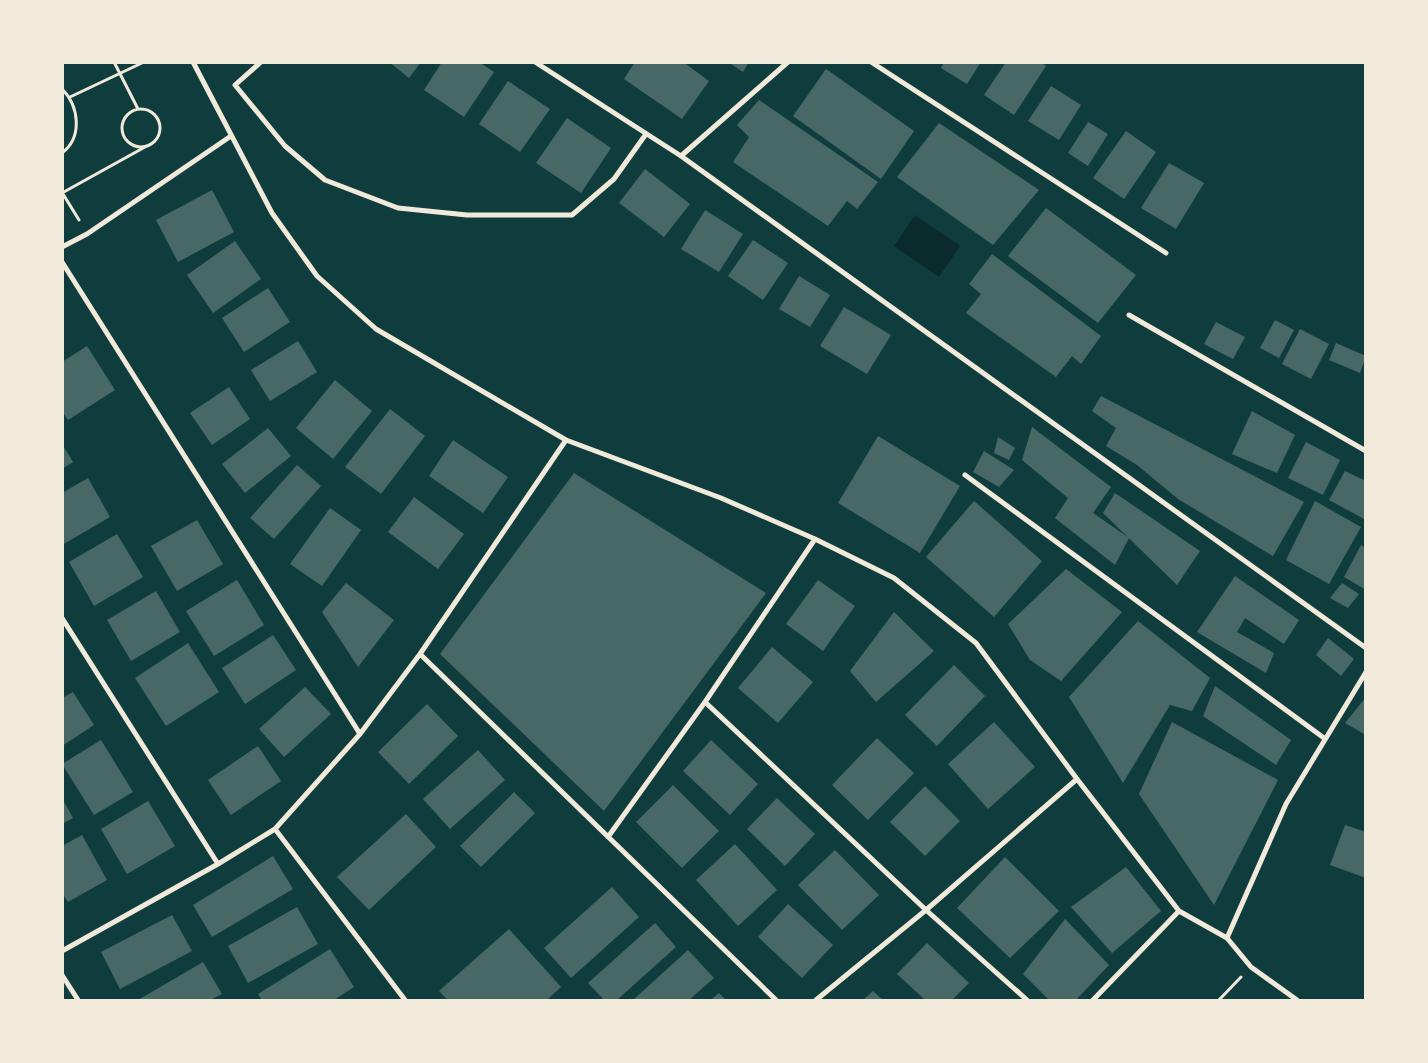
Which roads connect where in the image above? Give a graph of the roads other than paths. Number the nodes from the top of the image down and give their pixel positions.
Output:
1 (193, 62) edge
2 (261, 62) edge
3 (535, 62) edge
4 (788, 62) edge
5 (871, 62) edge
6 (646, 134) junction
7 (231, 136) junction
8 (681, 156) junction
9 (62, 247) edge
10 (1166, 253) dead end
11 (62, 262) edge
12 (1129, 315) dead end
13 (566, 440) junction
14 (1366, 451) edge
15 (966, 475) dead end
16 (815, 539) junction
17 (62, 618) edge
18 (1366, 648) edge
19 (420, 654) junction
20 (1366, 672) edge
21 (705, 702) junction
22 (360, 734) junction
23 (1324, 738) junction
24 (1077, 779) junction
25 (275, 829) junction
26 (608, 837) junction
27 (218, 864) junction
28 (926, 910) junction
29 (1179, 911) junction
30 (1227, 938) junction
31 (62, 951) edge
32 (62, 976) edge
33 (78, 1000) edge
34 (405, 1000) edge
35 (776, 1000) edge
36 (816, 1000) edge
37 (1027, 1000) edge
38 (1093, 1000) edge
39 (1297, 1000) edge

1 - 7 street
2 - 6 street
3 - 6 street
4 - 8 street
5 - 10 street
6 - 8 street
7 - 9 street
7 - 13 street
8 - 18 street
11 - 22 street
12 - 14 street
13 - 16 street
13 - 19 street
15 - 23 street
16 - 21 street
16 - 24 street
17 - 27 street
19 - 22 street
19 - 26 street
20 - 23 street
21 - 26 street
21 - 28 street
22 - 25 street
23 - 30 street
24 - 28 street
24 - 29 street
25 - 27 street
25 - 34 street
26 - 35 street
27 - 31 street
28 - 36 street
28 - 37 street
29 - 30 street
29 - 38 street
30 - 39 street
32 - 33 street

